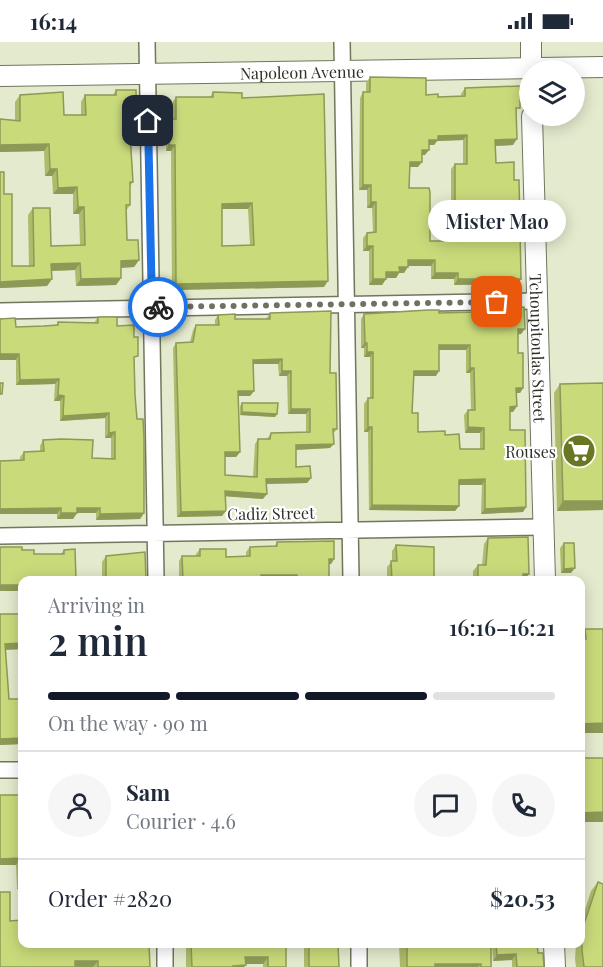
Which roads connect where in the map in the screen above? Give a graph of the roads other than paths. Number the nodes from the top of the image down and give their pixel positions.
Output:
1 (147, 42) edge
2 (342, 42) edge
3 (531, 42) edge
4 (531, 60) edge
5 (603, 67) edge
6 (585, 68) edge
7 (519, 69) edge
8 (342, 70) junction
9 (147, 74) junction
10 (0, 76) edge
11 (532, 126) edge
12 (536, 301) junction
13 (347, 305) junction
14 (152, 308) junction
15 (0, 311) edge
16 (543, 526) junction
17 (350, 530) junction
18 (155, 533) junction
19 (0, 536) edge
20 (156, 576) edge
21 (351, 576) edge
22 (545, 576) edge
23 (0, 770) edge
24 (18, 770) edge
25 (165, 948) edge
26 (359, 948) edge
27 (554, 948) edge
28 (165, 967) edge
29 (359, 967) edge
30 (555, 967) edge

1 - 9 street
2 - 8 street
3 - 4 street
5 - 6 street, Napoleon Avenue
7 - 8 street, Napoleon Avenue
8 - 9 street, Napoleon Avenue
8 - 13 street
9 - 10 street, Napoleon Avenue
9 - 14 street
11 - 12 street, Tchoupitoulas Street
12 - 13 street
12 - 16 street, Tchoupitoulas Street
13 - 14 street
13 - 17 street
14 - 15 street
14 - 18 street
16 - 17 street, Cadiz Street
16 - 22 street, Tchoupitoulas Street
17 - 18 street, Cadiz Street
17 - 21 street
18 - 19 street, Cadiz Street
18 - 20 street
23 - 24 street
25 - 28 street
26 - 29 street
27 - 30 street

